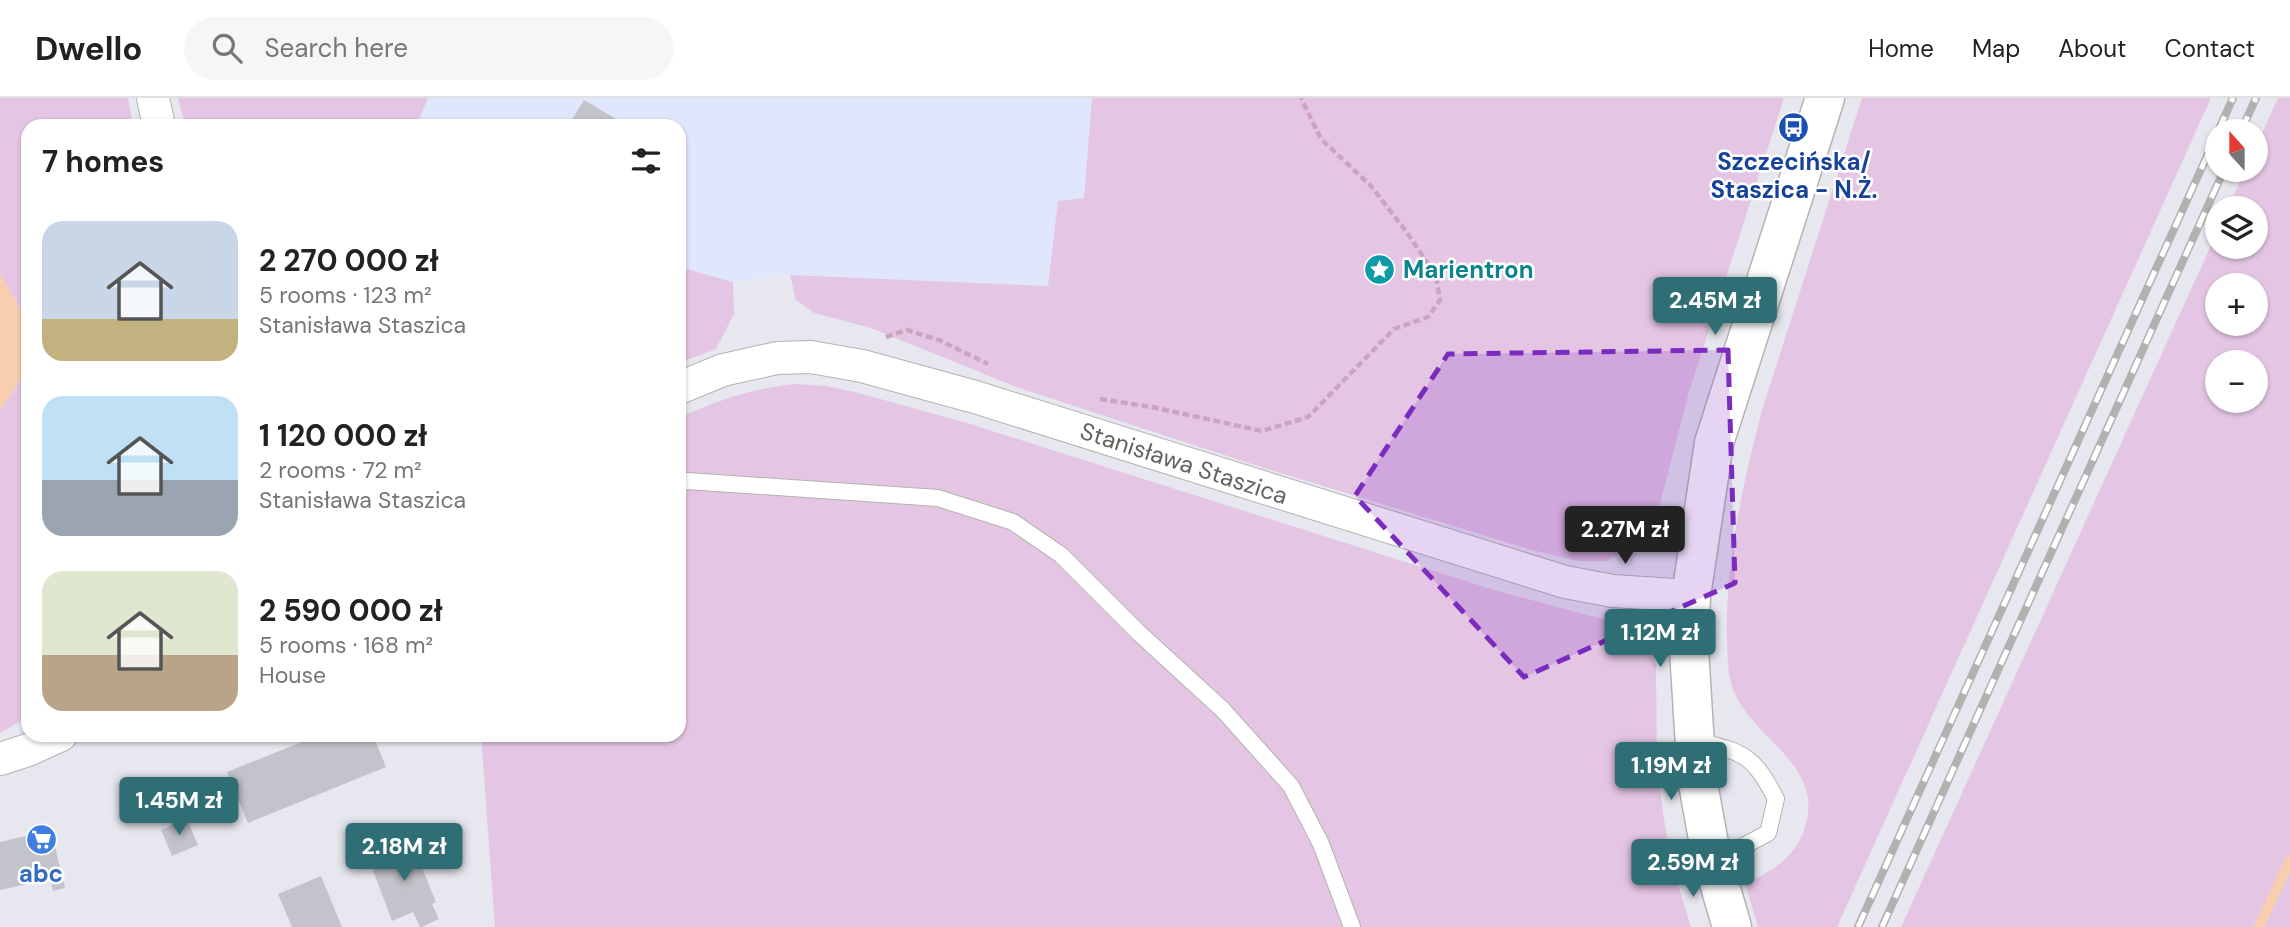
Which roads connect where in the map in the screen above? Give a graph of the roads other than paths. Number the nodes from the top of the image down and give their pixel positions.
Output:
1 (153, 98) edge
2 (1825, 98) edge
3 (158, 119) edge
4 (686, 385) edge
5 (686, 481) edge
6 (1691, 596) junction
7 (1695, 740) junction
8 (46, 742) edge
9 (0, 759) edge
10 (1711, 855) junction
11 (1352, 927) edge
12 (1732, 927) edge

1 - 3 street
2 - 6 street
4 - 6 street, Stanisława Staszica
5 - 11 lane
6 - 7 street
7 - 10 street
7 - 10 lane
8 - 9 street
10 - 12 street

